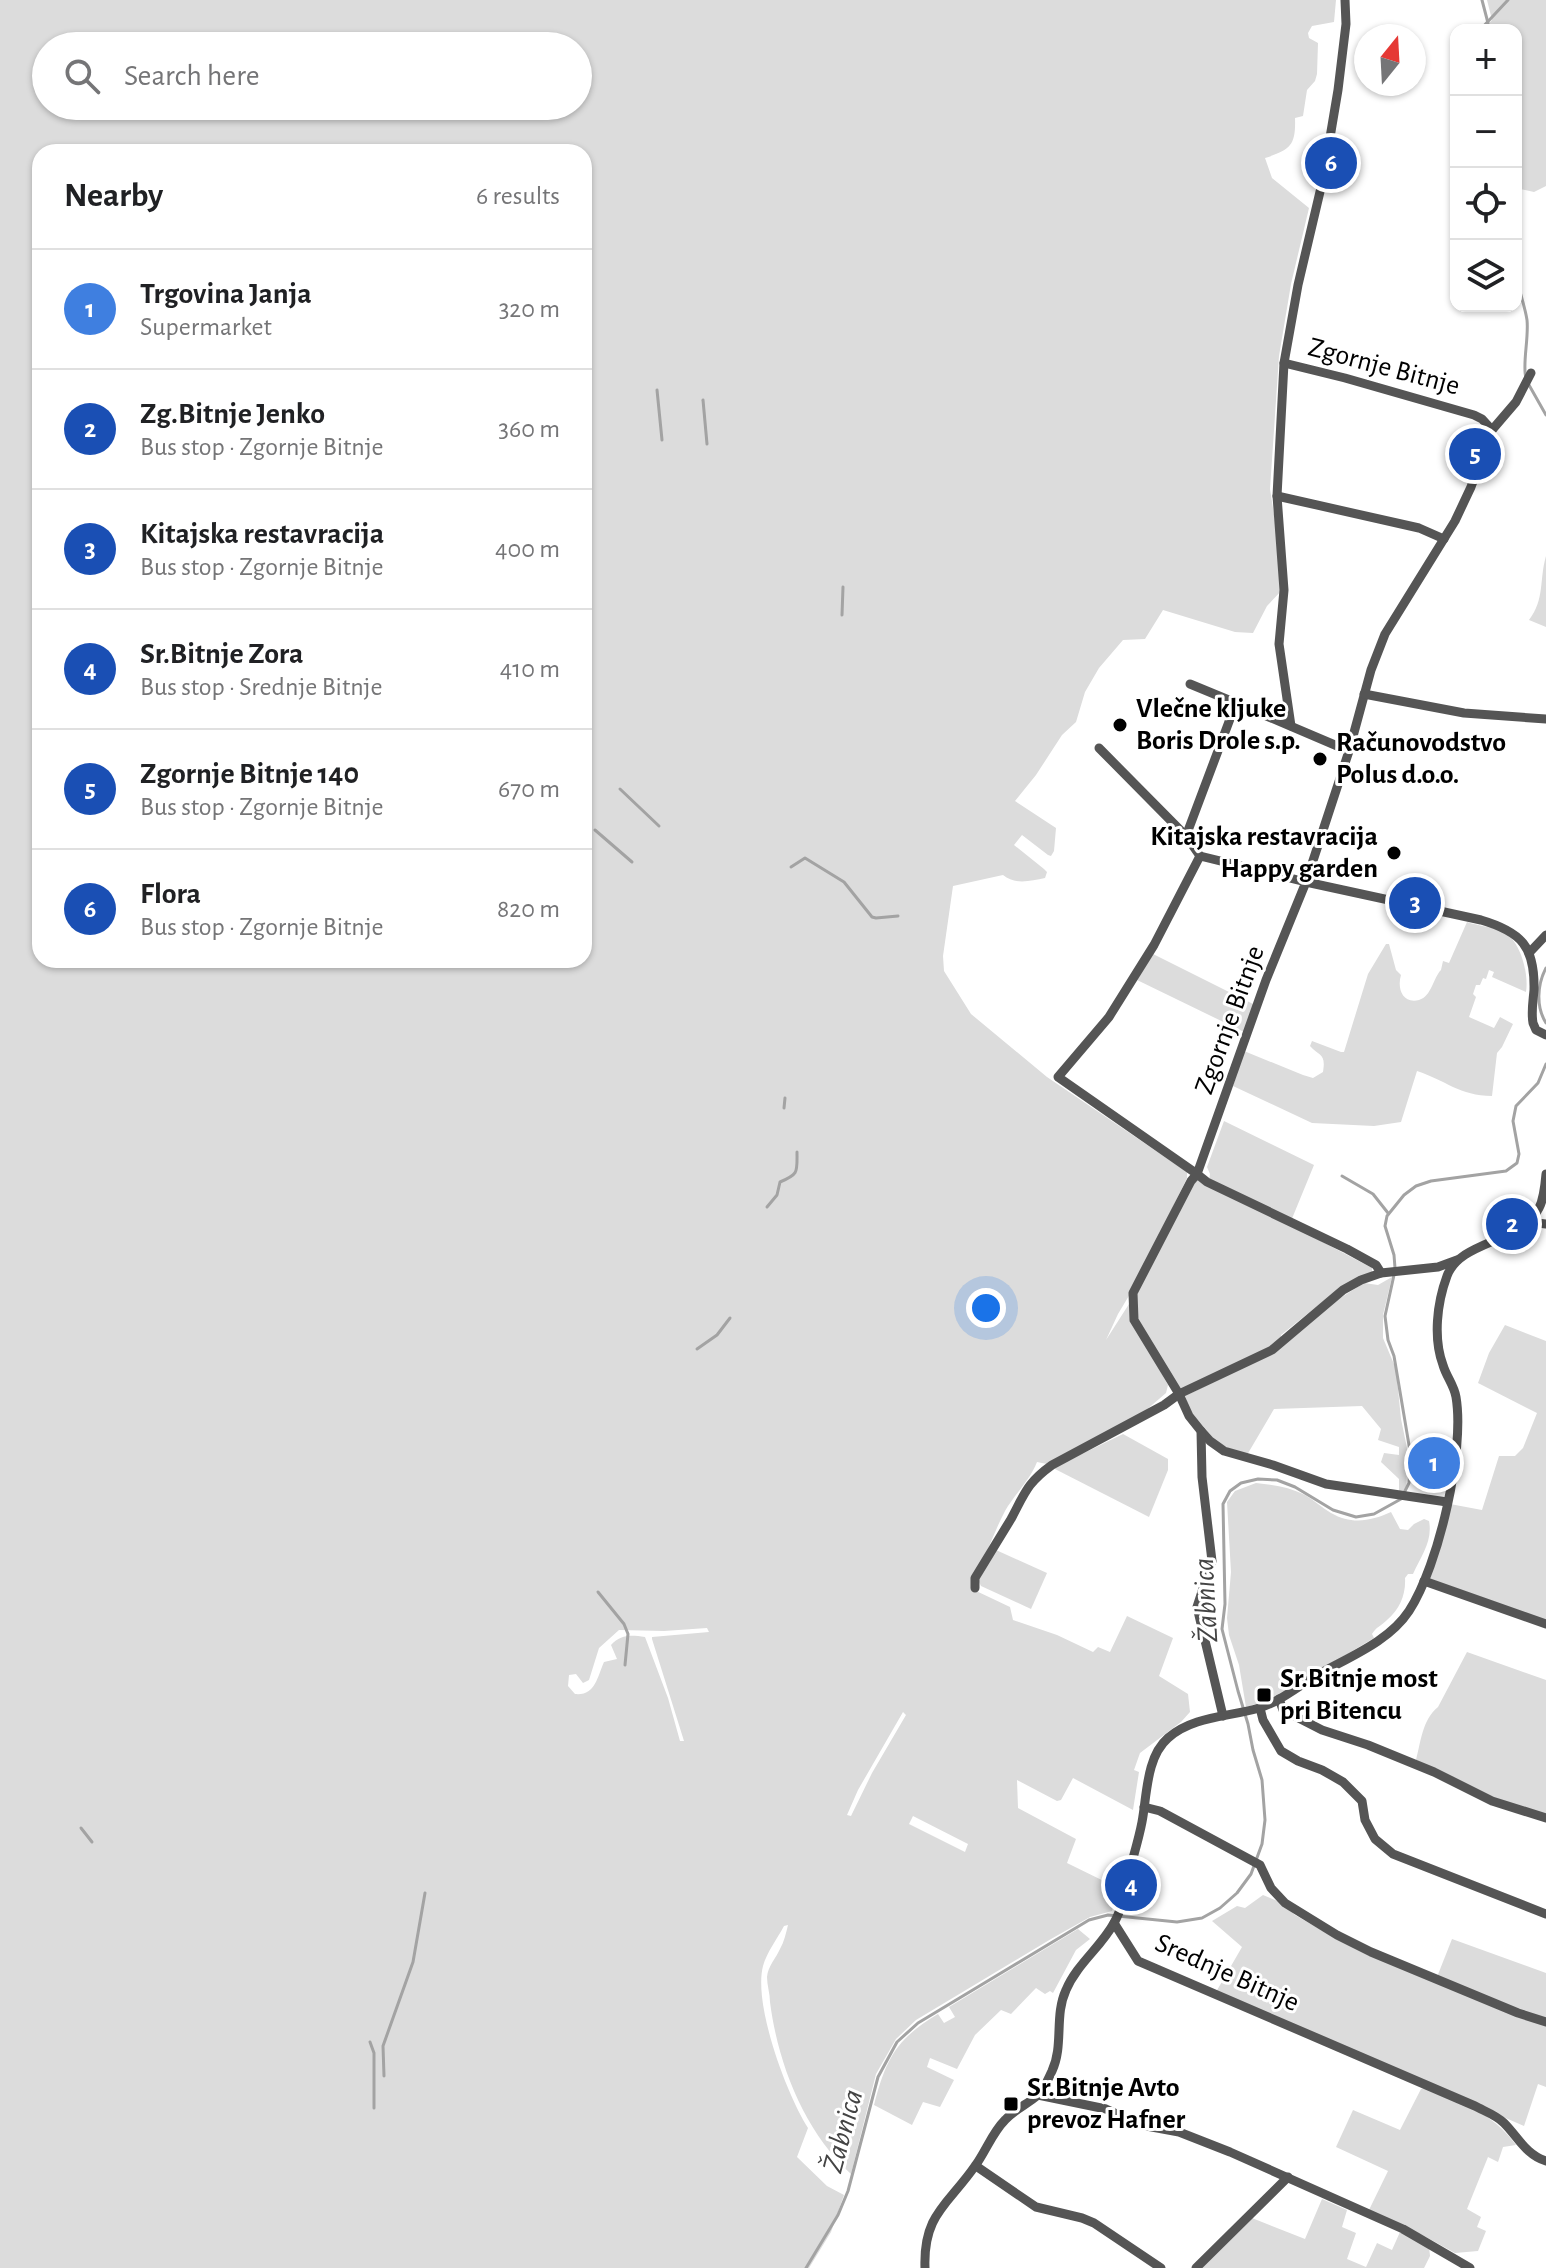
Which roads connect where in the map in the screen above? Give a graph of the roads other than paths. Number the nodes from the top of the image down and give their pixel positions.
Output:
1 (1345, 0) edge
2 (1284, 363) junction
3 (1531, 373) dead end
4 (1492, 430) junction
5 (1277, 496) junction
6 (1444, 539) junction
7 (1190, 684) dead end
8 (1364, 694) junction
9 (1236, 703) junction
10 (1546, 719) edge
11 (1291, 726) junction
12 (1099, 748) dead end
13 (1349, 751) junction
14 (1186, 836) junction
15 (1200, 856) junction
16 (1306, 882) junction
17 (1546, 935) edge
18 (1529, 953) junction
19 (1546, 1035) edge
20 (1197, 1174) junction
21 (1546, 1174) edge
22 (1530, 1222) junction
23 (1546, 1224) edge
24 (1458, 1260) junction
25 (1385, 1273) junction
26 (1179, 1394) junction
27 (1201, 1431) junction
28 (1447, 1502) junction
29 (1424, 1581) junction
30 (975, 1588) dead end
31 (1546, 1624) edge
32 (1279, 1699) junction
33 (1257, 1708) junction
34 (1223, 1716) junction
35 (1144, 1807) junction
36 (1546, 1818) edge
37 (1546, 1914) edge
38 (1114, 1923) junction
39 (1546, 2022) edge
40 (1038, 2095) junction
41 (1546, 2161) edge
42 (976, 2166) junction
43 (1288, 2177) junction
44 (925, 2268) edge
45 (1161, 2268) edge
46 (1196, 2268) edge
47 (1470, 2268) edge

1 - 2 street, Zgornje Bitnje
2 - 4 street, Zgornje Bitnje
2 - 5 street
3 - 4 street
4 - 6 street, Zgornje Bitnje
5 - 6 street
5 - 11 street
6 - 8 street, Zgornje Bitnje
7 - 9 street
8 - 10 street
8 - 13 street, Zgornje Bitnje
9 - 11 street
9 - 14 street
11 - 13 street
12 - 14 street
13 - 16 street, Zgornje Bitnje
14 - 15 street
15 - 16 street
15 - 20 street
16 - 18 street
16 - 20 street, Zgornje Bitnje
17 - 18 street
18 - 19 street
20 - 25 street
20 - 26 street, Zgornje Bitnje
21 - 22 street
22 - 23 street
22 - 24 street
24 - 25 street
24 - 28 street
25 - 26 street
26 - 27 street, Zgornje Bitnje
26 - 30 street
27 - 28 street, Zgornje Bitnje
27 - 34 street
28 - 29 street
29 - 31 street
29 - 32 street
32 - 33 street
32 - 36 street
33 - 34 street
33 - 37 street
34 - 35 street
35 - 38 street
35 - 39 street
38 - 40 street
38 - 41 street, Srednje Bitnje
40 - 42 street
40 - 43 street
42 - 44 street
42 - 45 street
43 - 46 street
43 - 47 street

